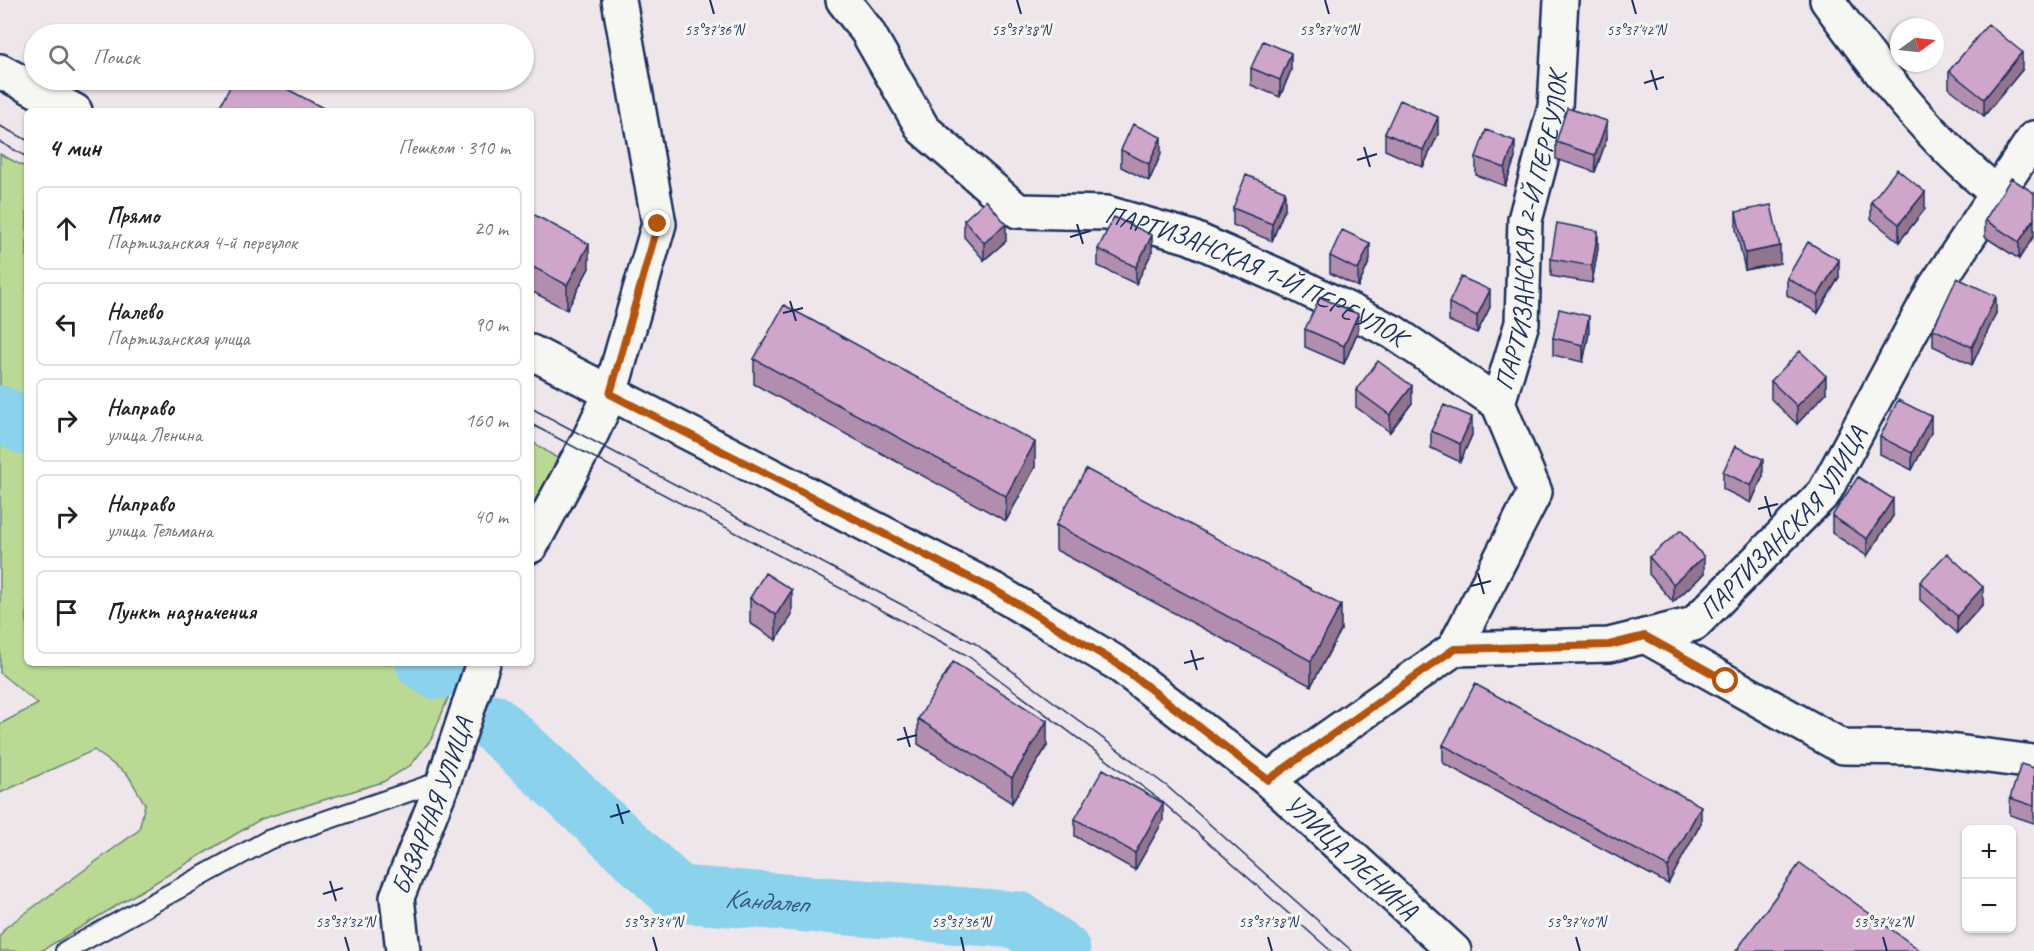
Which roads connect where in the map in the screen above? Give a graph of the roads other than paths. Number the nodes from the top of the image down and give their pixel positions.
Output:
1 (619, 0) edge
2 (843, 0) edge
3 (1562, 0) edge
4 (1827, 0) edge
5 (0, 71) edge
6 (24, 84) edge
7 (36, 90) edge
8 (69, 108) edge
9 (2034, 138) edge
10 (1997, 193) junction
11 (534, 354) edge
12 (610, 394) junction
13 (1498, 403) junction
14 (534, 540) edge
15 (1645, 636) junction
16 (1454, 649) junction
17 (482, 666) edge
18 (2034, 762) edge
19 (444, 780) junction
20 (1268, 780) junction
21 (65, 951) edge
22 (403, 951) edge
23 (1454, 951) edge

1 - 12 street
2 - 13 street, ПАРТИЗАНСКАЯ 1-Й ПЕРЕУЛОК
3 - 13 street, ПАРТИЗАНСКАЯ 2-Й ПЕРЕУЛОК
4 - 10 street
5 - 6 street
7 - 8 street
9 - 10 street, ПАРТИЗАНСКАЯ УЛИЦА
10 - 15 street, ПАРТИЗАНСКАЯ УЛИЦА
11 - 12 street, УЛИЦА ЛЕНИНА
12 - 14 street
12 - 20 street, УЛИЦА ЛЕНИНА
13 - 16 street, ПАРТИЗАНСКАЯ 2-Й ПЕРЕУЛОК
15 - 16 street, ПАРТИЗАНСКАЯ УЛИЦА
15 - 18 street
16 - 20 street
17 - 19 street, БАЗАРНАЯ УЛИЦА
19 - 21 lane
19 - 22 street, БАЗАРНАЯ УЛИЦА
20 - 23 street, УЛИЦА ЛЕНИНА

